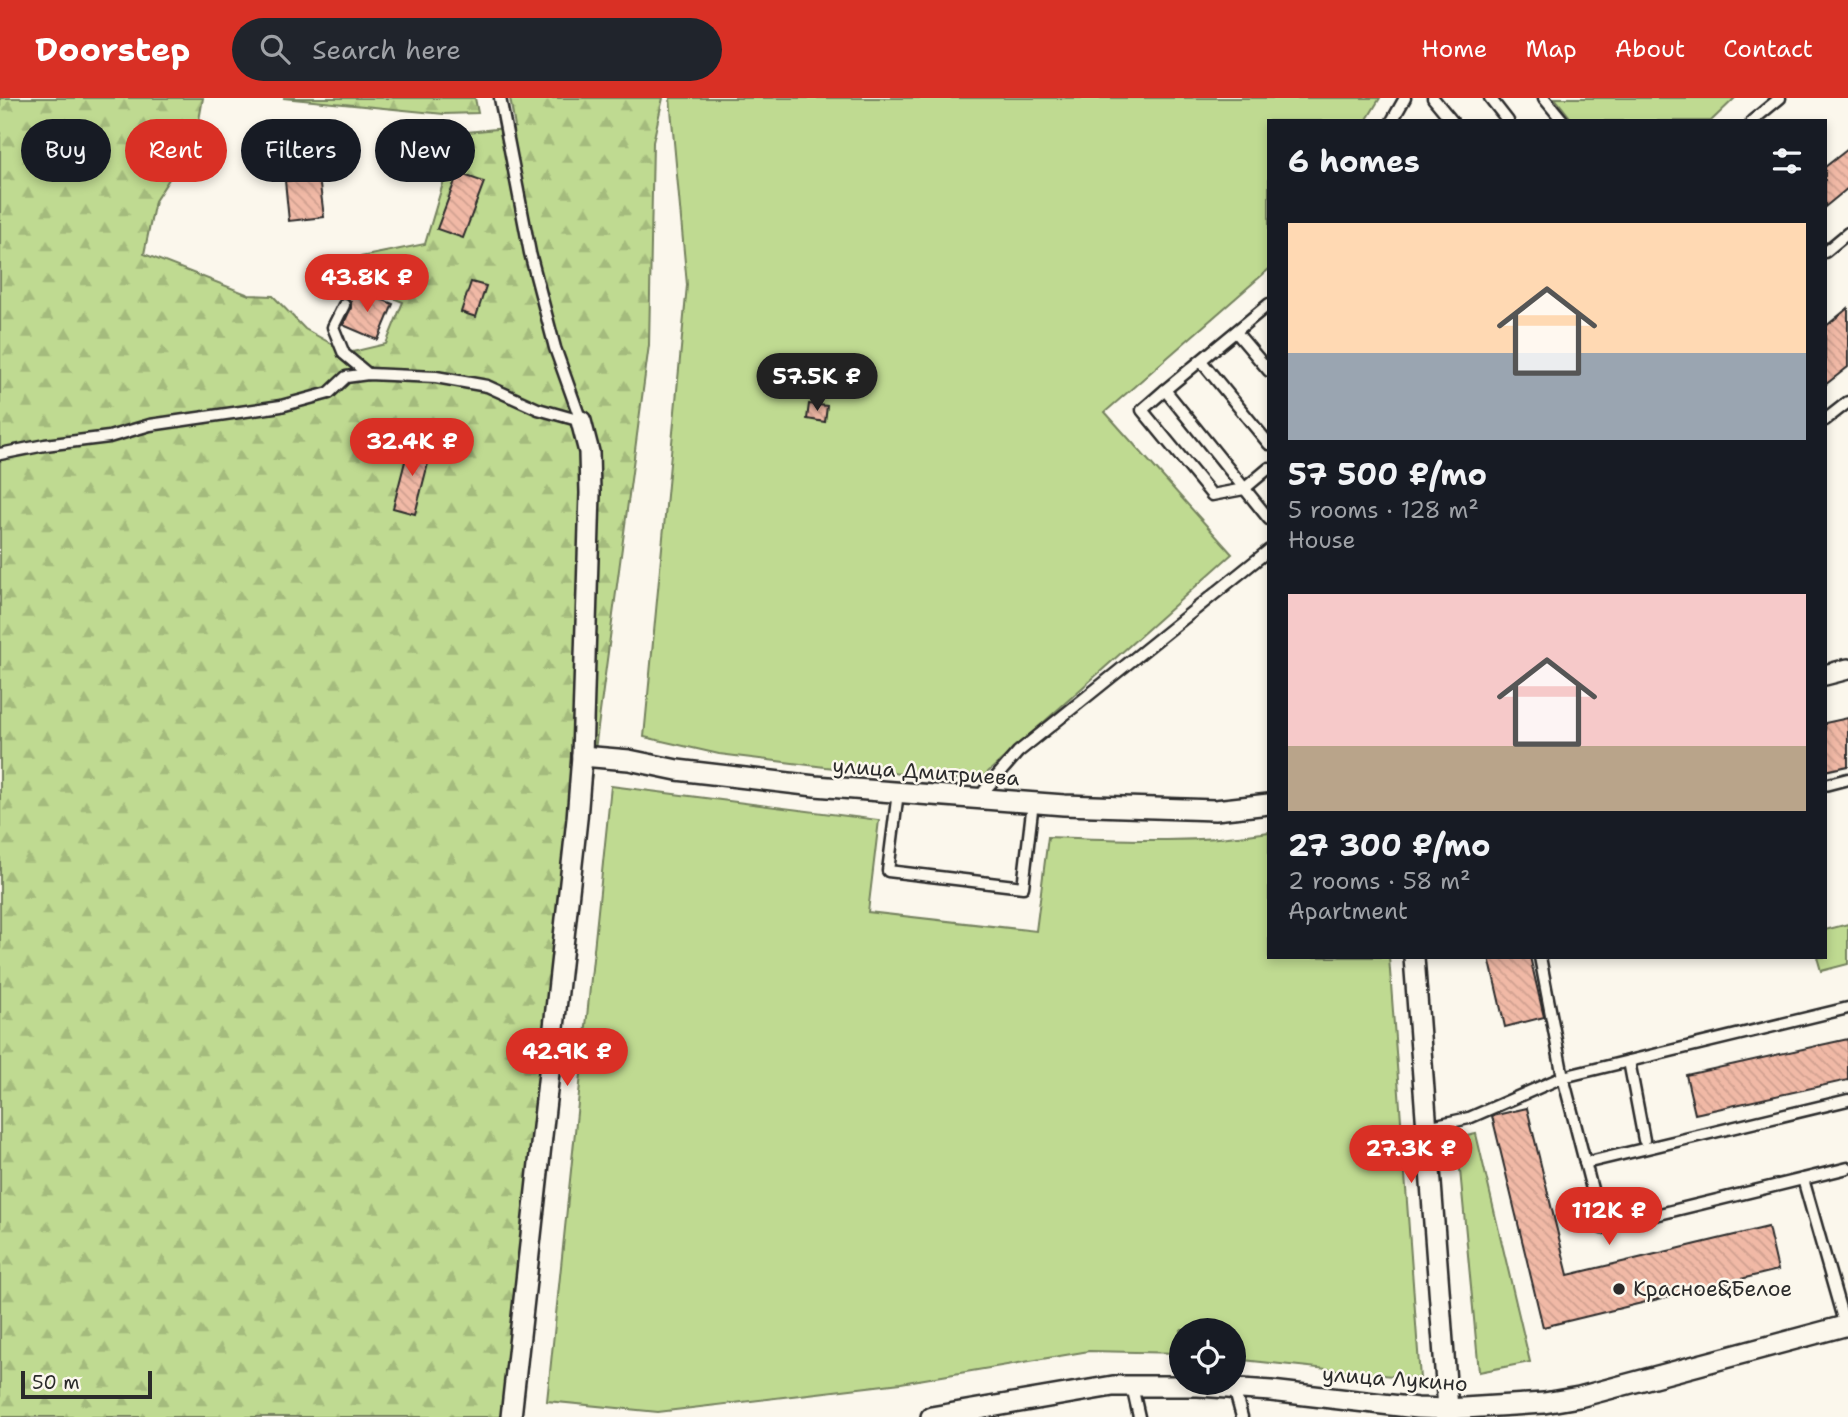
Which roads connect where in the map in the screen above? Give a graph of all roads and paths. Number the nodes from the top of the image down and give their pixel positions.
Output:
1 (500, 98) edge
2 (1405, 98) edge
3 (1433, 98) edge
4 (1490, 98) edge
5 (1544, 98) edge
6 (1780, 98) edge
7 (1394, 119) edge
8 (1450, 119) edge
9 (1506, 119) edge
10 (1561, 119) edge
11 (1754, 119) edge
12 (1848, 233) edge
13 (1827, 250) edge
14 (344, 305) dead end
15 (1267, 307) edge
16 (1236, 332) junction
17 (1201, 360) junction
18 (1267, 369) edge
19 (368, 374) junction
20 (1165, 390) junction
21 (1848, 402) edge
22 (1827, 418) edge
23 (581, 421) junction
24 (1267, 442) edge
25 (0, 454) edge
26 (1267, 470) edge
27 (1244, 489) junction
28 (1267, 517) edge
29 (1267, 552) edge
30 (1848, 669) edge
31 (1827, 674) edge
32 (582, 756) junction
33 (1848, 779) edge
34 (1827, 784) edge
35 (898, 792) junction
36 (978, 798) junction
37 (1033, 803) junction
38 (1267, 804) edge
39 (1414, 959) edge
40 (1540, 959) edge
41 (1848, 1008) edge
42 (1629, 1061) junction
43 (1563, 1077) junction
44 (1848, 1100) edge
45 (1427, 1127) junction
46 (1644, 1140) dead end
47 (1586, 1163) junction
48 (1848, 1168) edge
49 (1804, 1179) junction
50 (1846, 1325) edge
51 (1169, 1386) edge
52 (1132, 1387) junction
53 (1246, 1389) edge
54 (1236, 1395) edge
55 (1020, 1409) edge
56 (1448, 1409) junction
57 (993, 1411) edge
58 (512, 1417) edge
59 (931, 1417) edge
60 (1139, 1417) edge
61 (1242, 1417) edge

1 - 23 lane
2 - 7 lane
3 - 8 lane
4 - 9 lane
5 - 10 lane
6 - 11 lane
12 - 13 lane
14 - 19 lane
15 - 16 lane
16 - 17 lane
16 - 18 lane
17 - 20 lane
17 - 24 lane
19 - 23 lane
19 - 25 lane
20 - 27 lane
20 - 27 lane
21 - 22 lane
23 - 32 street
26 - 27 lane
27 - 28 lane
29 - 36 lane
30 - 31 street
32 - 35 street, улица Дмитриева
32 - 58 street
33 - 34 lane
35 - 36 street, улица Дмитриева
35 - 37 lane
36 - 37 street, улица Дмитриева
37 - 38 street, улица Дмитриева
39 - 45 street
40 - 43 lane
41 - 42 lane
42 - 43 lane
42 - 46 lane
43 - 45 lane
43 - 47 lane
44 - 47 lane
45 - 56 street
47 - 49 lane
48 - 49 lane
49 - 50 lane
50 - 56 street, улица Лукино
51 - 52 street, улица Лукино
52 - 55 street, улица Лукино
52 - 60 lane
53 - 56 street, улица Лукино
54 - 61 lane
55 - 57 street, улица Лукино
57 - 59 street, улица Лукино

